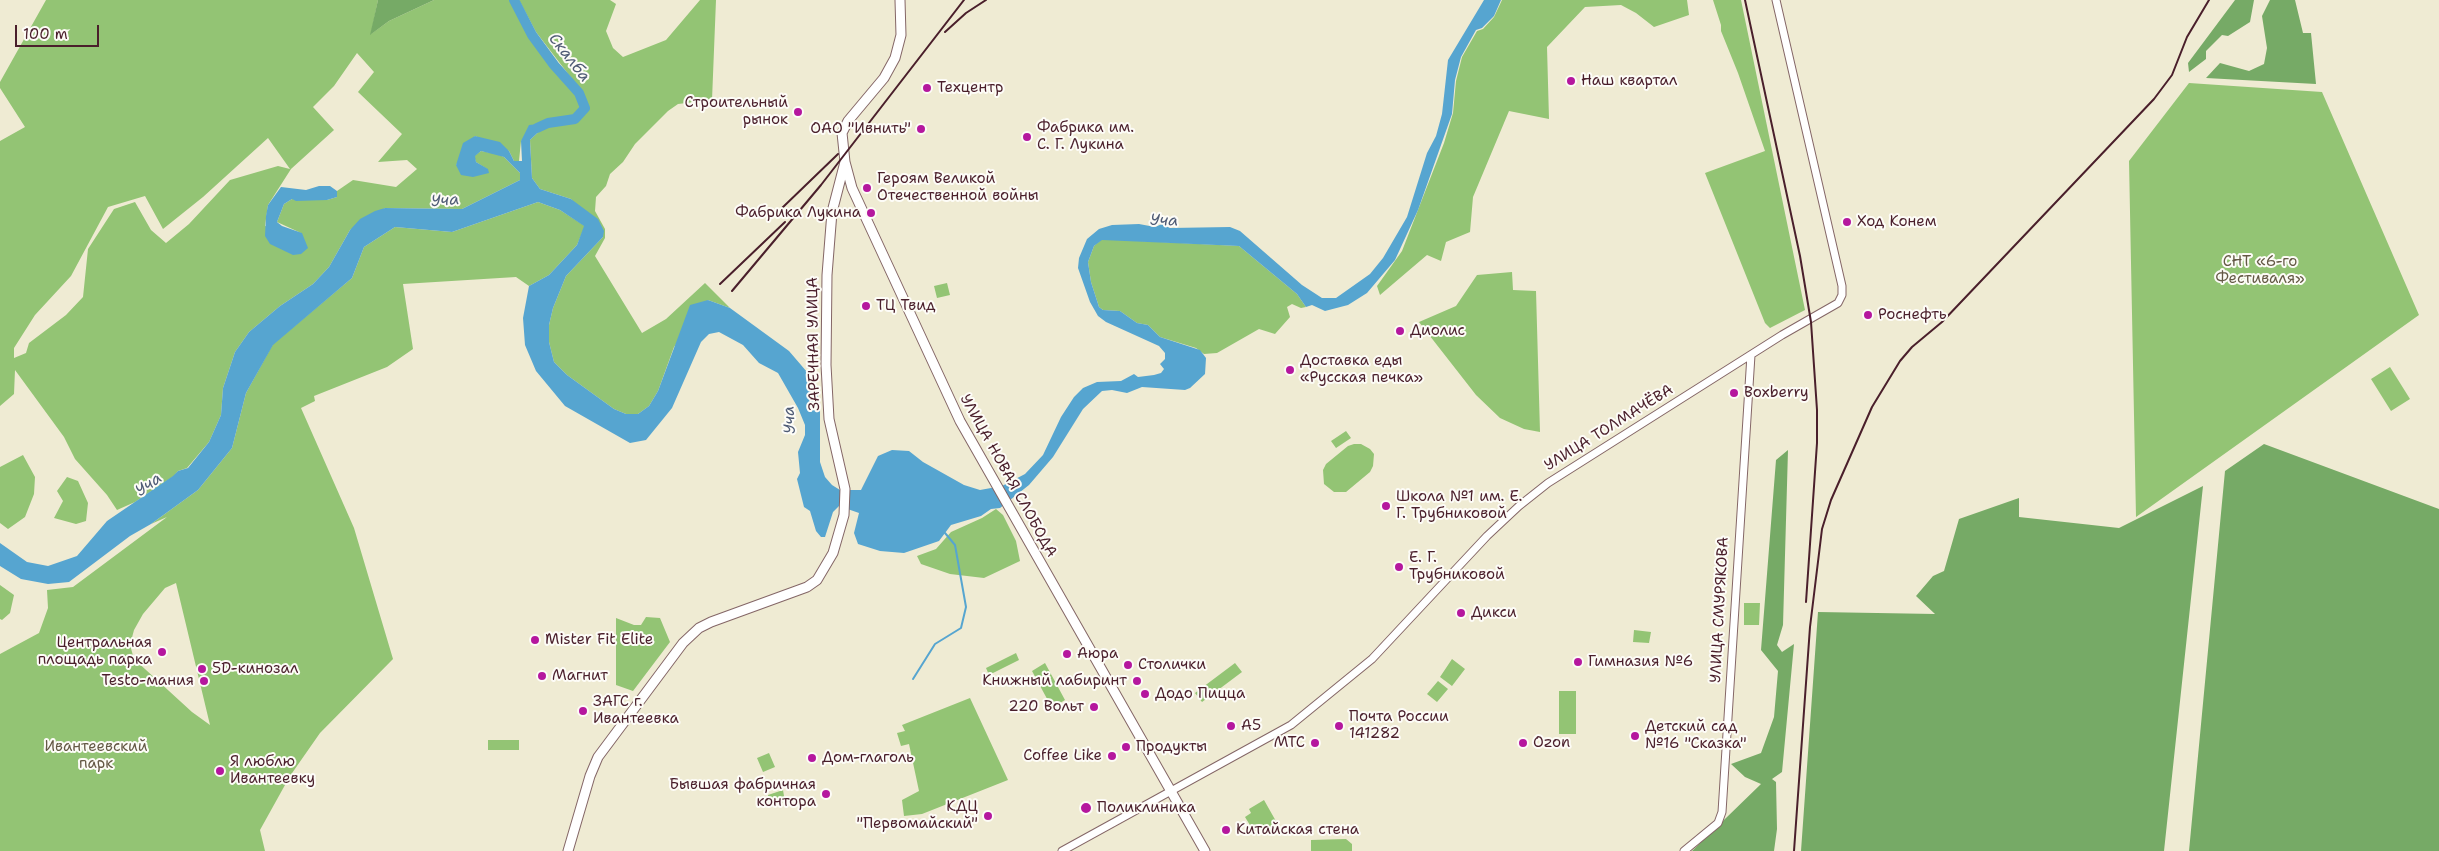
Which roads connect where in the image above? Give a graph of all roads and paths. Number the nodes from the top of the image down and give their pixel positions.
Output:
1 (900, 0) edge
2 (1776, 0) edge
3 (845, 162) junction
4 (1751, 355) junction
5 (1172, 791) junction
6 (568, 851) edge
7 (1062, 851) edge
8 (1205, 851) edge
9 (1684, 851) edge

1 - 3 main road
2 - 4 street, УЛИЦА ТОЛМАЧЁВА
3 - 5 main road, УЛИЦА НОВАЯ СЛОБОДА
3 - 6 main road, ЗАРЕЧНАЯ УЛИЦА
4 - 5 street, УЛИЦА ТОЛМАЧЁВА
4 - 9 street, УЛИЦА СМУРЯКОВА
5 - 7 street, УЛИЦА ТОЛМАЧЁВА
5 - 8 main road, УЛИЦА НОВАЯ СЛОБОДА

